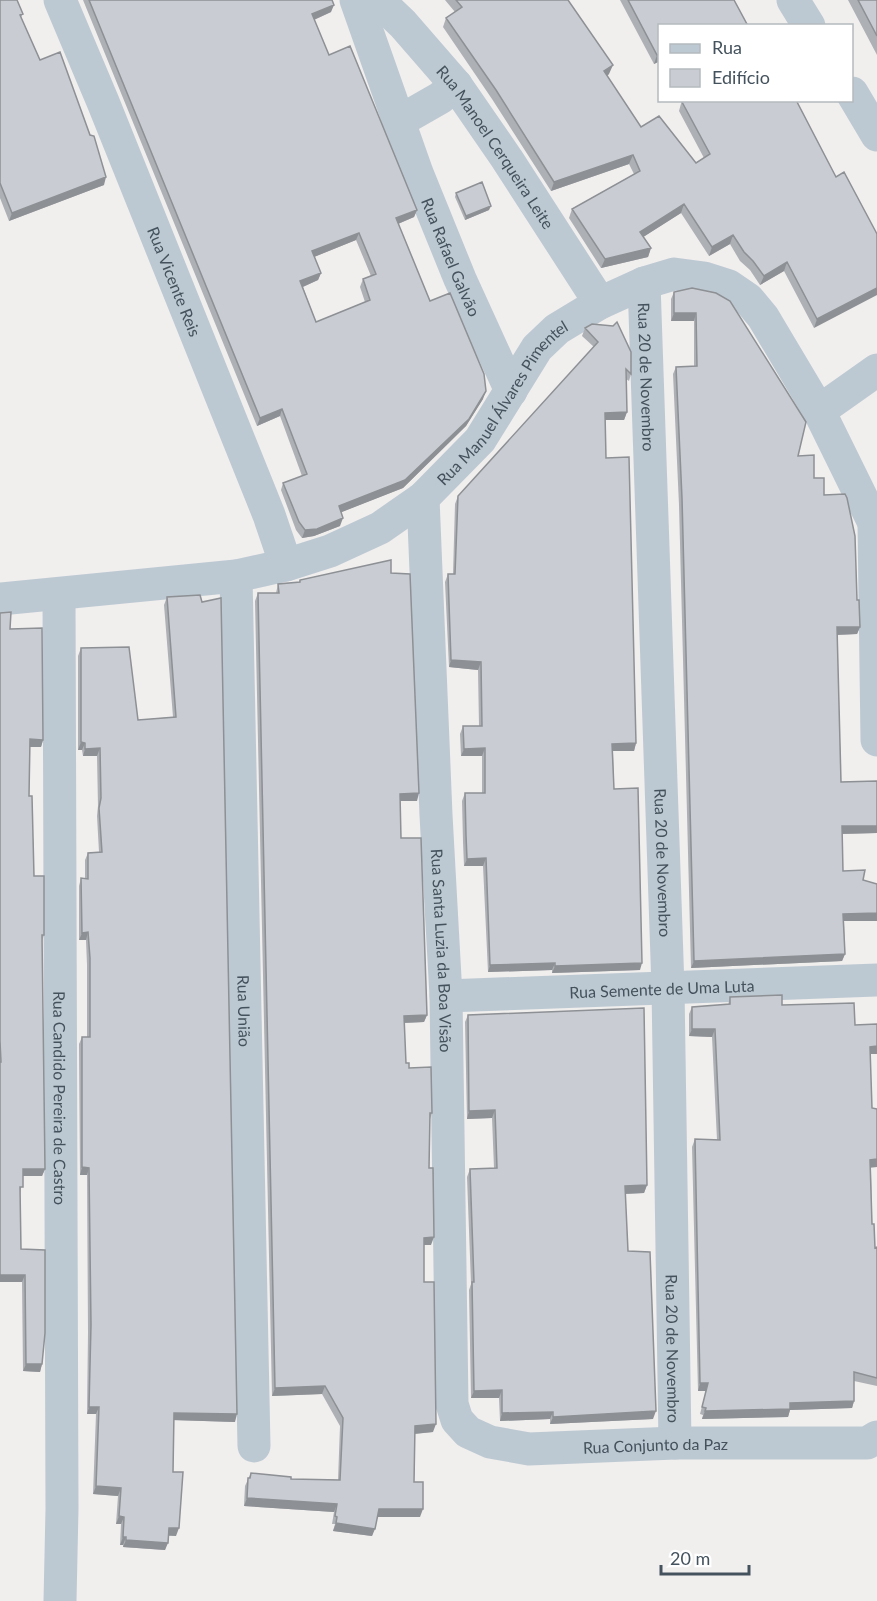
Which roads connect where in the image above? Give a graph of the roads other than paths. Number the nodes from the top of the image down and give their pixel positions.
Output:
1 (60, 0) edge
2 (356, 0) edge
3 (378, 0) edge
4 (794, 0) edge
5 (808, 24) edge
6 (456, 85) junction
7 (853, 95) edge
8 (398, 122) junction
9 (877, 135) edge
10 (644, 283) junction
11 (600, 303) junction
12 (877, 370) edge
13 (511, 391) junction
14 (819, 411) junction
15 (423, 498) junction
16 (875, 526) edge
17 (286, 565) junction
18 (236, 576) junction
19 (59, 594) junction
20 (1, 597) edge
21 (877, 740) edge
22 (877, 980) edge
23 (668, 988) junction
24 (446, 996) junction
25 (452, 1404) joint
26 (877, 1437) edge
27 (675, 1443) junction
28 (254, 1446) dead end
29 (60, 1601) edge

1 - 17 street, Rua Vicente Reis
2 - 8 street, Rua Rafael Galvão
3 - 6 street, Rua Manoel Cerqueira Leite
4 - 5 street
6 - 8 street
6 - 11 street, Rua Manoel Cerqueira Leite
7 - 9 street
8 - 13 street, Rua Rafael Galvão
10 - 11 street, Rua Manuel Álvares Pimentel
10 - 14 street, Rua Manuel Álvares Pimentel
10 - 23 street, Rua 20 de Novembro
11 - 13 street, Rua Manuel Álvares Pimentel
12 - 14 street
13 - 15 street, Rua Manuel Álvares Pimentel
14 - 16 street, Rua Manuel Álvares Pimentel
15 - 17 street, Rua Manuel Álvares Pimentel
15 - 24 street, Rua Santa Luzia da Boa Visão
16 - 21 street
17 - 18 street, Rua Manuel Álvares Pimentel
18 - 19 street, Rua Manuel Álvares Pimentel
18 - 28 street, Rua União
19 - 20 street, Rua Manuel Álvares Pimentel
19 - 29 street, Rua Candido Pereira de Castro
22 - 23 street, Rua Semente de Uma Luta
23 - 24 street, Rua Semente de Uma Luta
23 - 27 street, Rua 20 de Novembro
24 - 25 street, Rua Santa Luzia da Boa Visão
25 - 27 street, Rua Conjunto da Paz
26 - 27 street, Rua Conjunto da Paz

